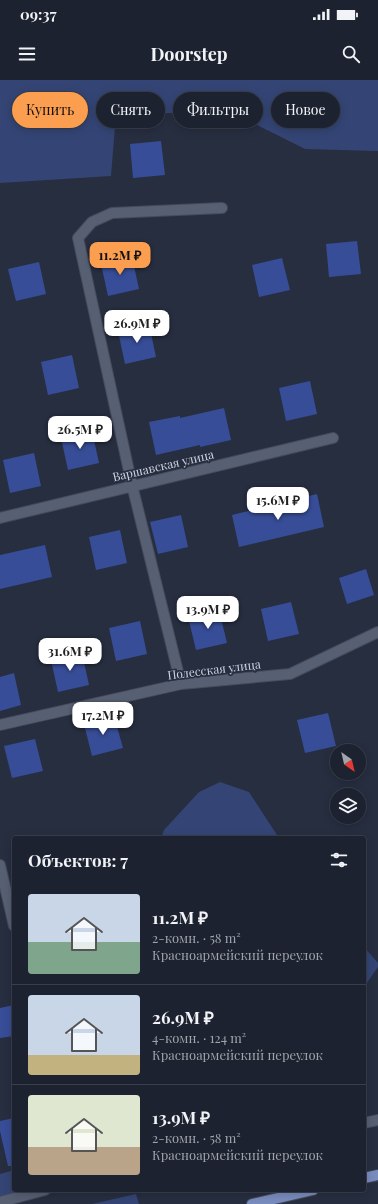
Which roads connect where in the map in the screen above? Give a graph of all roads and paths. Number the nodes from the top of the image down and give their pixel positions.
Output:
1 (222, 208) dead end
2 (333, 438) dead end
3 (132, 485) junction
4 (0, 518) edge
5 (378, 632) edge
6 (182, 684) junction
7 (0, 725) edge
8 (0, 864) edge
9 (12, 917) edge
10 (378, 1120) edge
11 (366, 1123) edge
12 (378, 1175) edge
13 (366, 1178) edge
14 (38, 1192) edge
15 (304, 1192) edge
16 (0, 1202) edge
17 (252, 1204) edge

1 - 3 street
2 - 3 street, Варшавская улица
3 - 4 street, Варшавская улица
3 - 6 street
5 - 6 street, Полесская улица
6 - 7 street, Полесская улица
8 - 9 street
10 - 11 street
12 - 13 main road
14 - 16 street
15 - 17 main road

